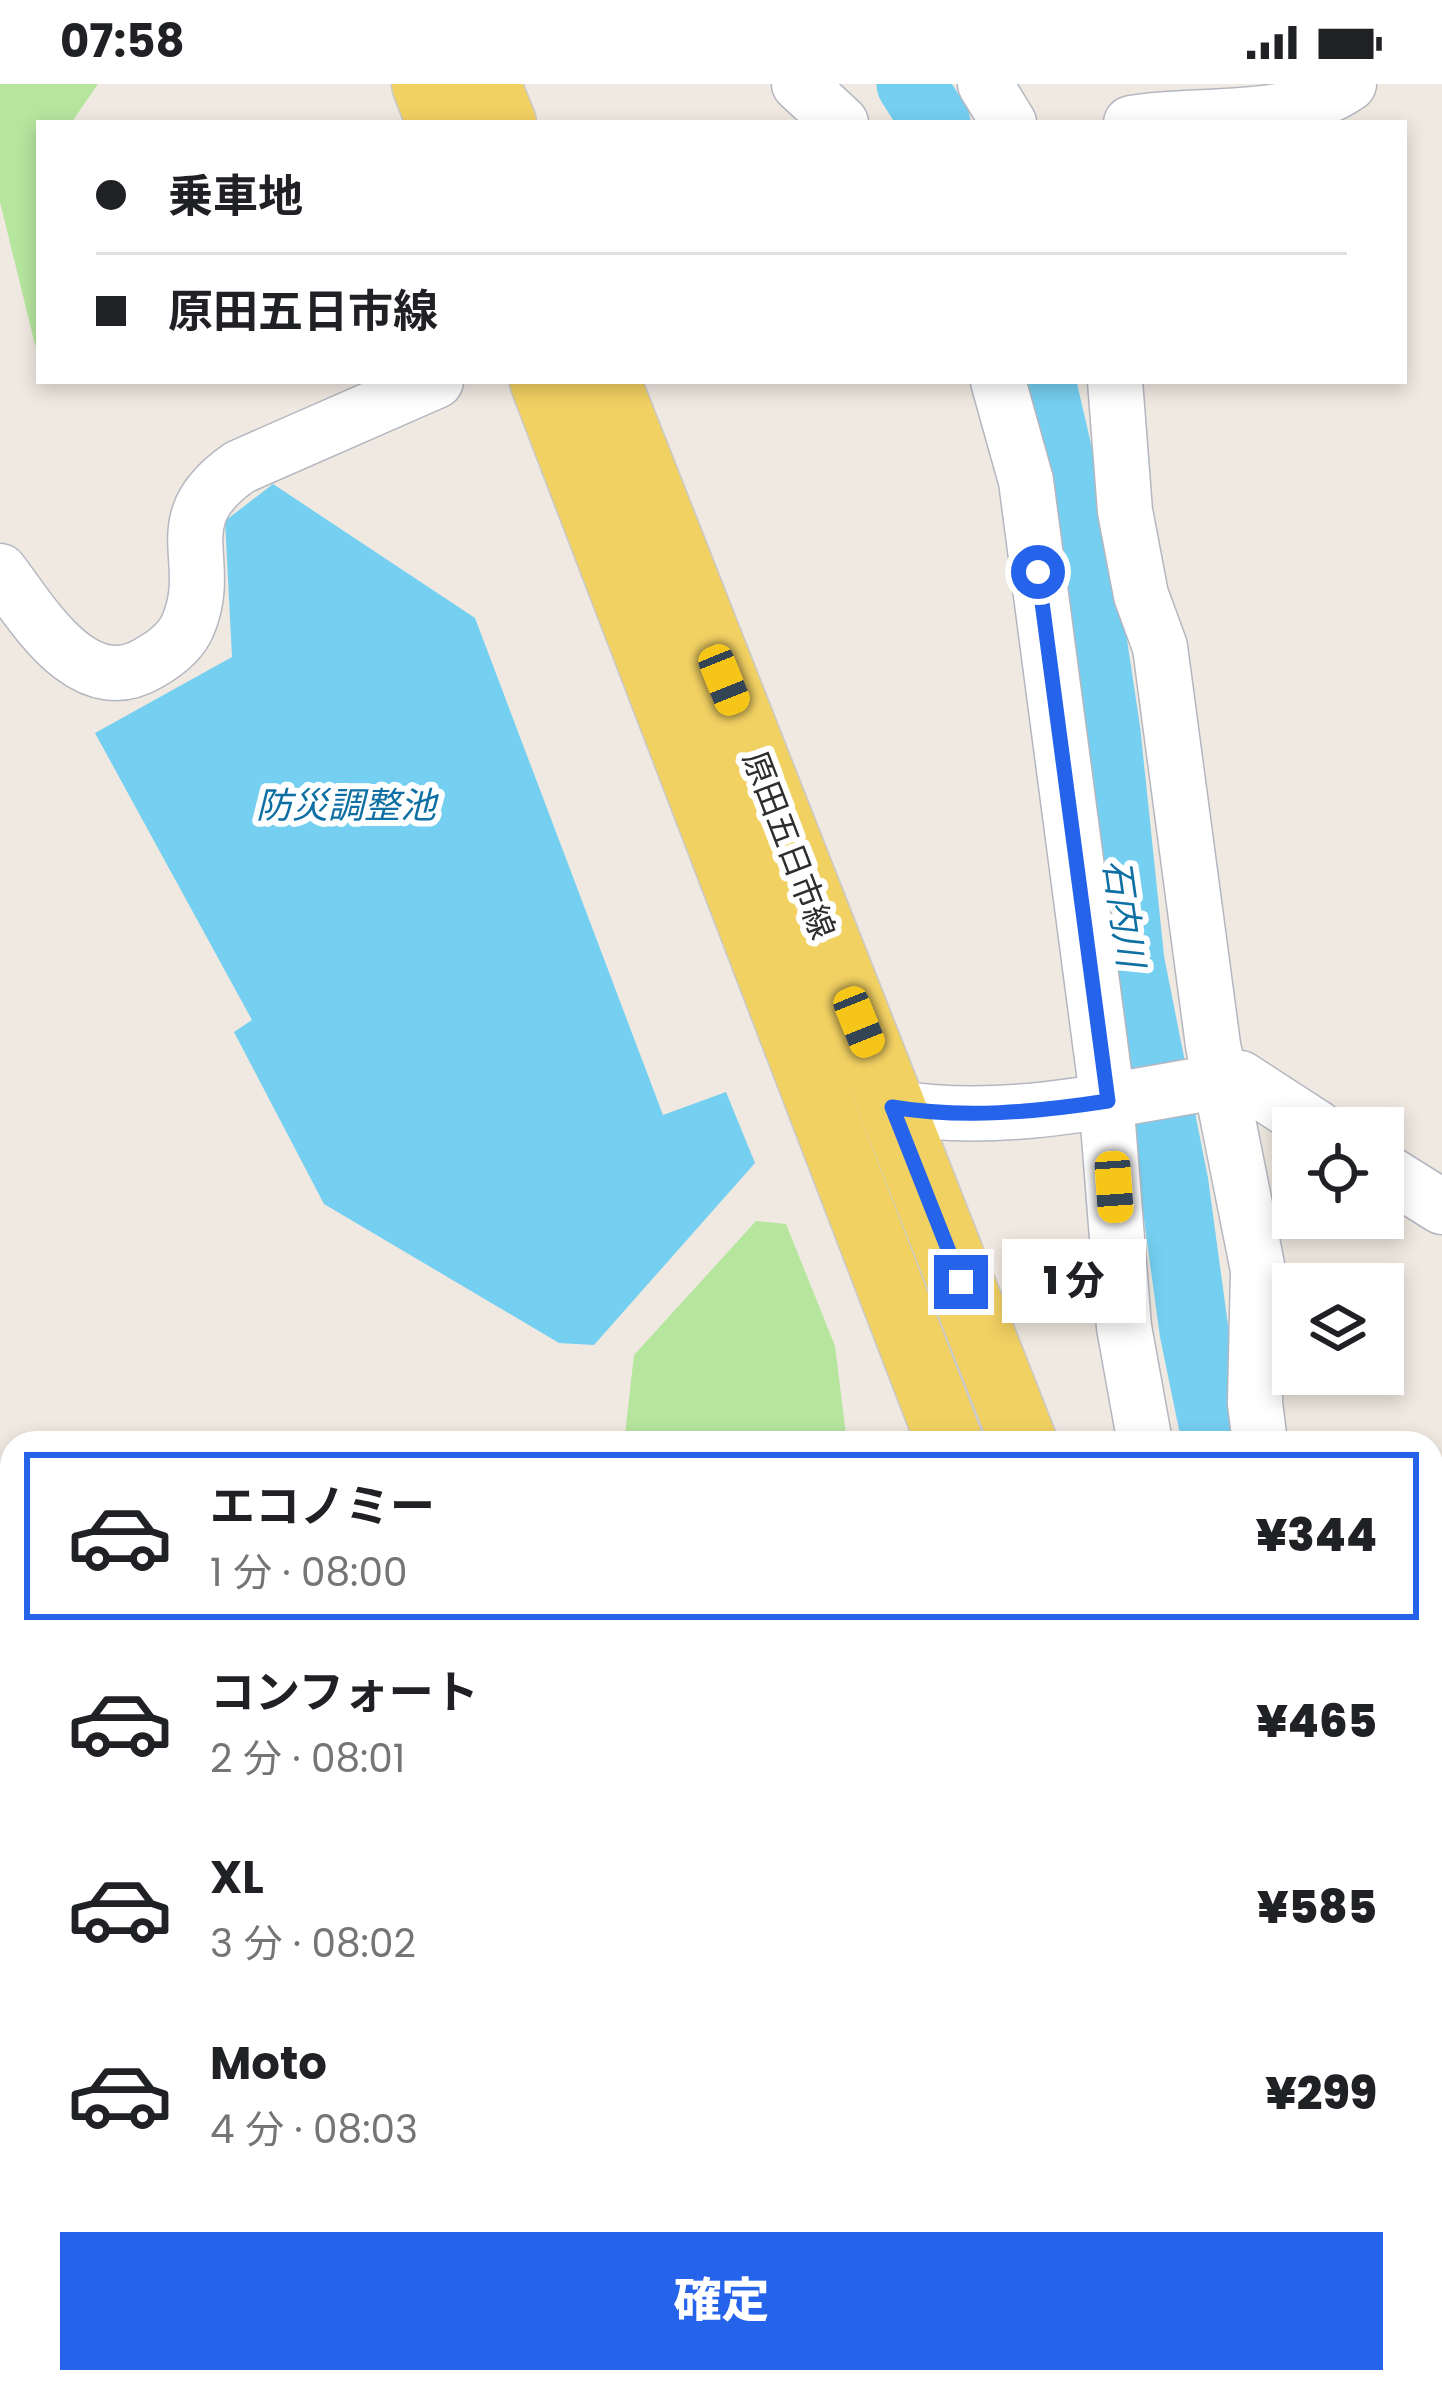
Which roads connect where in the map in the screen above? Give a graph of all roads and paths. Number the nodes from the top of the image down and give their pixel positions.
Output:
1 (425, 84) edge
2 (487, 84) edge
3 (799, 84) edge
4 (985, 84) edge
5 (1349, 84) edge
6 (1156, 108) edge
7 (439, 120) edge
8 (502, 120) edge
9 (838, 120) edge
10 (1007, 120) edge
11 (429, 384) edge
12 (544, 384) edge
13 (608, 384) edge
14 (999, 384) edge
15 (1115, 384) edge
16 (0, 571) edge
17 (1216, 1082) junction
18 (1112, 1100) junction
19 (892, 1107) junction
20 (1285, 1107) edge
21 (1404, 1184) edge
22 (1442, 1208) edge
23 (945, 1431) edge
24 (1019, 1431) edge
25 (1143, 1431) edge
26 (1259, 1431) edge

1 - 7 main road
2 - 8 main road
3 - 9 street
4 - 10 street
5 - 6 street
11 - 16 street
12 - 23 main road, 原田五日市線
13 - 19 main road, 原田五日市線
14 - 18 street
15 - 17 street
17 - 18 street
17 - 20 street
17 - 26 street
18 - 19 street
18 - 25 street
19 - 24 main road, 原田五日市線
21 - 22 street

